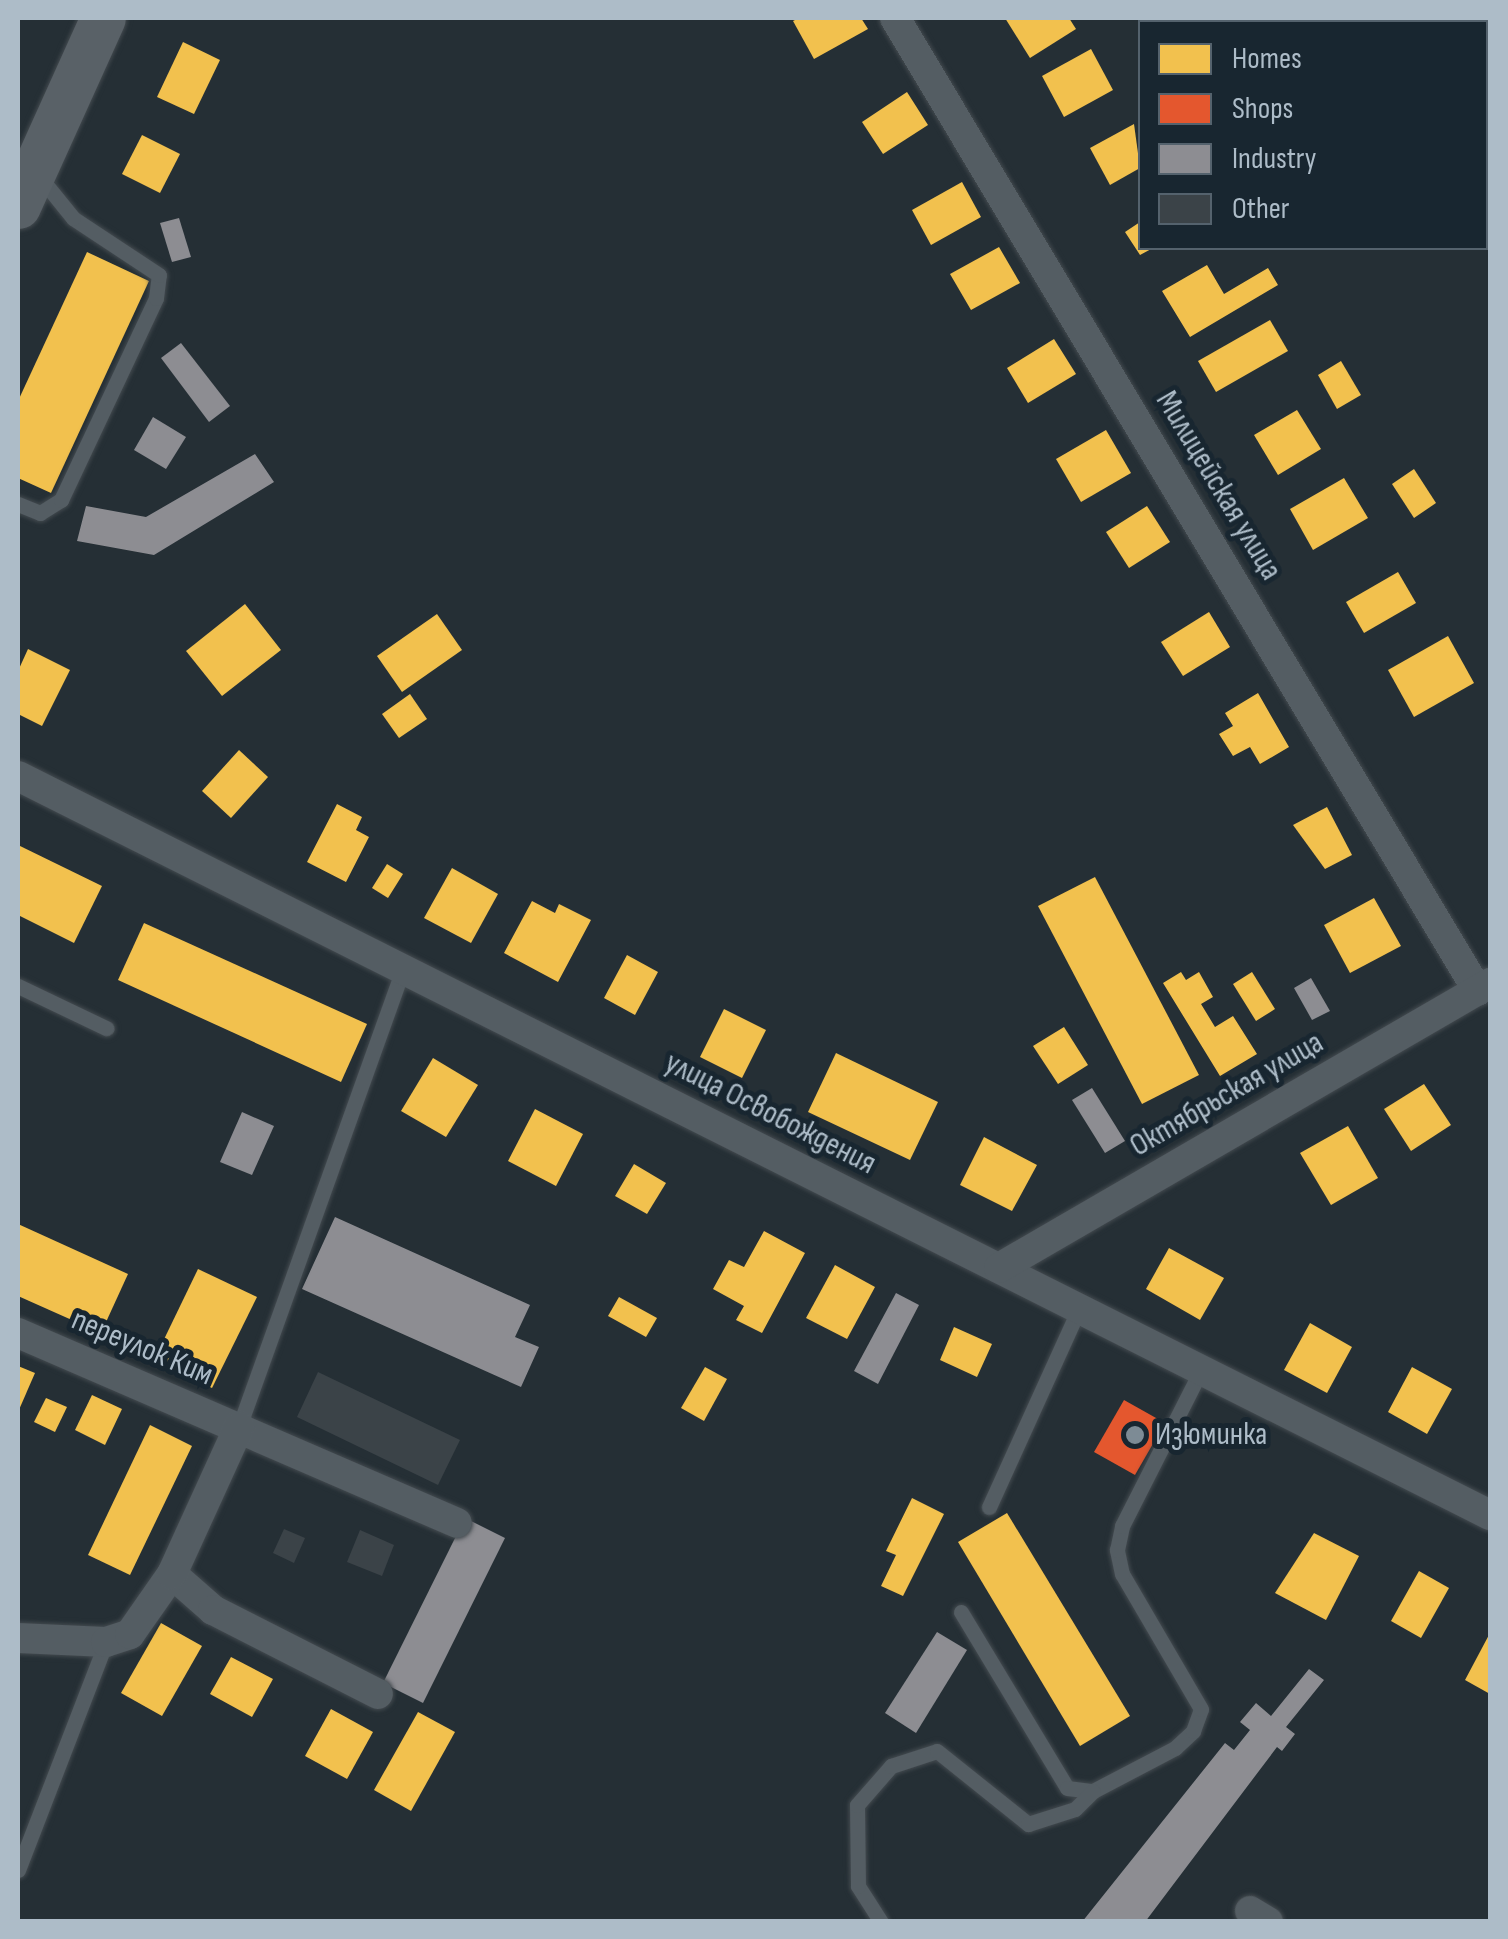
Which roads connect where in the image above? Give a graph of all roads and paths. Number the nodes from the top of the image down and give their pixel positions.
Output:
1 (104, 18) edge
2 (895, 18) edge
3 (26, 188) edge
4 (18, 504) edge
5 (18, 776) edge
6 (403, 968) junction
7 (18, 986) edge
8 (1484, 987) edge
9 (106, 1028) dead end
10 (999, 1268) junction
11 (1079, 1308) junction
12 (18, 1333) edge
13 (1201, 1370) junction
14 (239, 1427) junction
15 (989, 1507) dead end
16 (1490, 1516) edge
17 (456, 1523) dead end
18 (172, 1574) junction
19 (961, 1612) dead end
20 (18, 1638) edge
21 (106, 1642) junction
22 (378, 1694) dead end
23 (1093, 1791) junction
24 (18, 1870) edge
25 (882, 1922) edge

1 - 3 main road
2 - 8 street, Милицейская улица
3 - 4 lane
5 - 6 street, улица Освобождения
6 - 10 street, улица Освобождения
6 - 14 lane
7 - 9 lane
8 - 10 street, Октябрьская улица
10 - 11 street, улица Освобождения
11 - 13 street, улица Освобождения
11 - 15 lane
12 - 14 street, переулок Ким
13 - 16 street, улица Освобождения
13 - 23 lane
14 - 17 street, переулок Ким
14 - 18 street, переулок Ким
18 - 21 street, переулок Ким
18 - 22 street
19 - 23 lane
20 - 21 street
21 - 24 lane
23 - 25 lane

